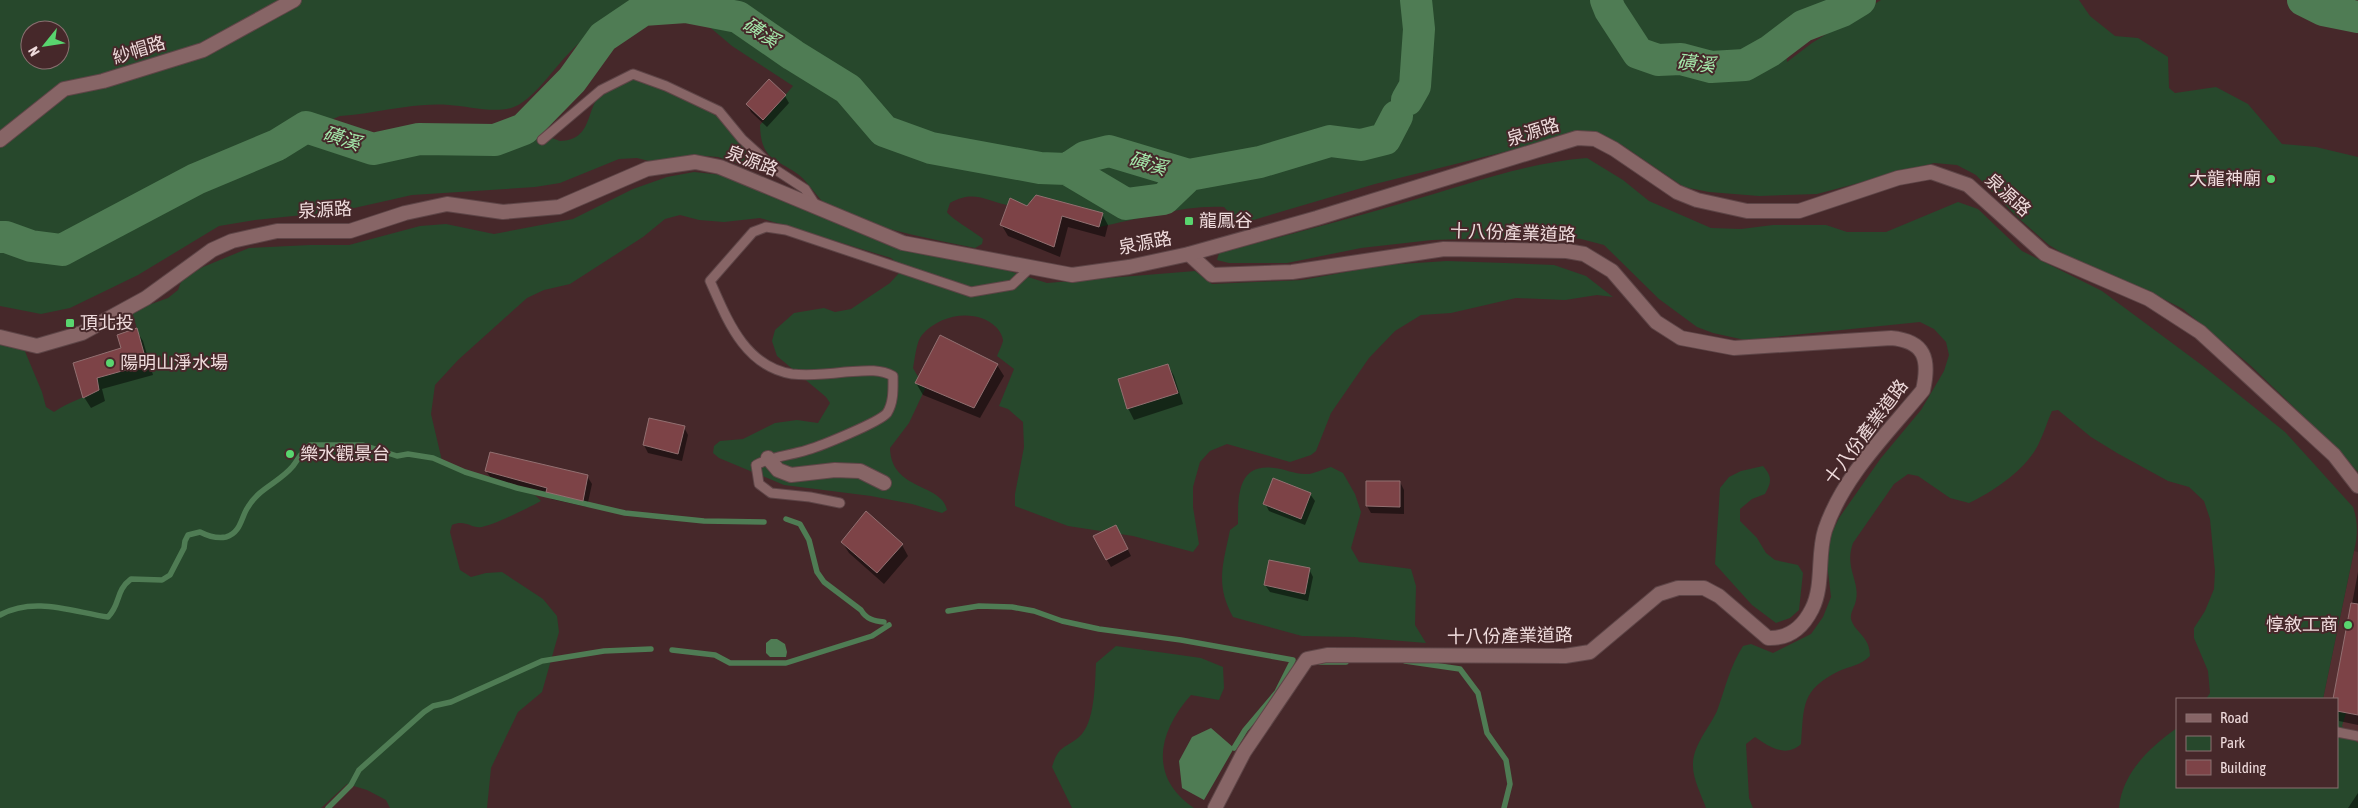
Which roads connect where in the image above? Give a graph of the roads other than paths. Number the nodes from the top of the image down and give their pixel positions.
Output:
1 (294, 0) edge
2 (0, 140) edge
3 (542, 140) dead end
4 (816, 206) junction
5 (1189, 254) junction
6 (1032, 266) junction
7 (0, 337) edge
8 (768, 458) junction
9 (884, 484) dead end
10 (2358, 486) edge
11 (840, 503) dead end
12 (2338, 732) edge
13 (2358, 736) edge
14 (1215, 808) edge

1 - 2 street, 紗帽路
3 - 4 lane
4 - 6 street, 泉源路
4 - 7 street, 泉源路
5 - 6 street, 泉源路
5 - 10 street, 泉源路
5 - 14 street, 十八份產業道路
6 - 8 lane
8 - 9 street
8 - 11 lane
12 - 13 lane

